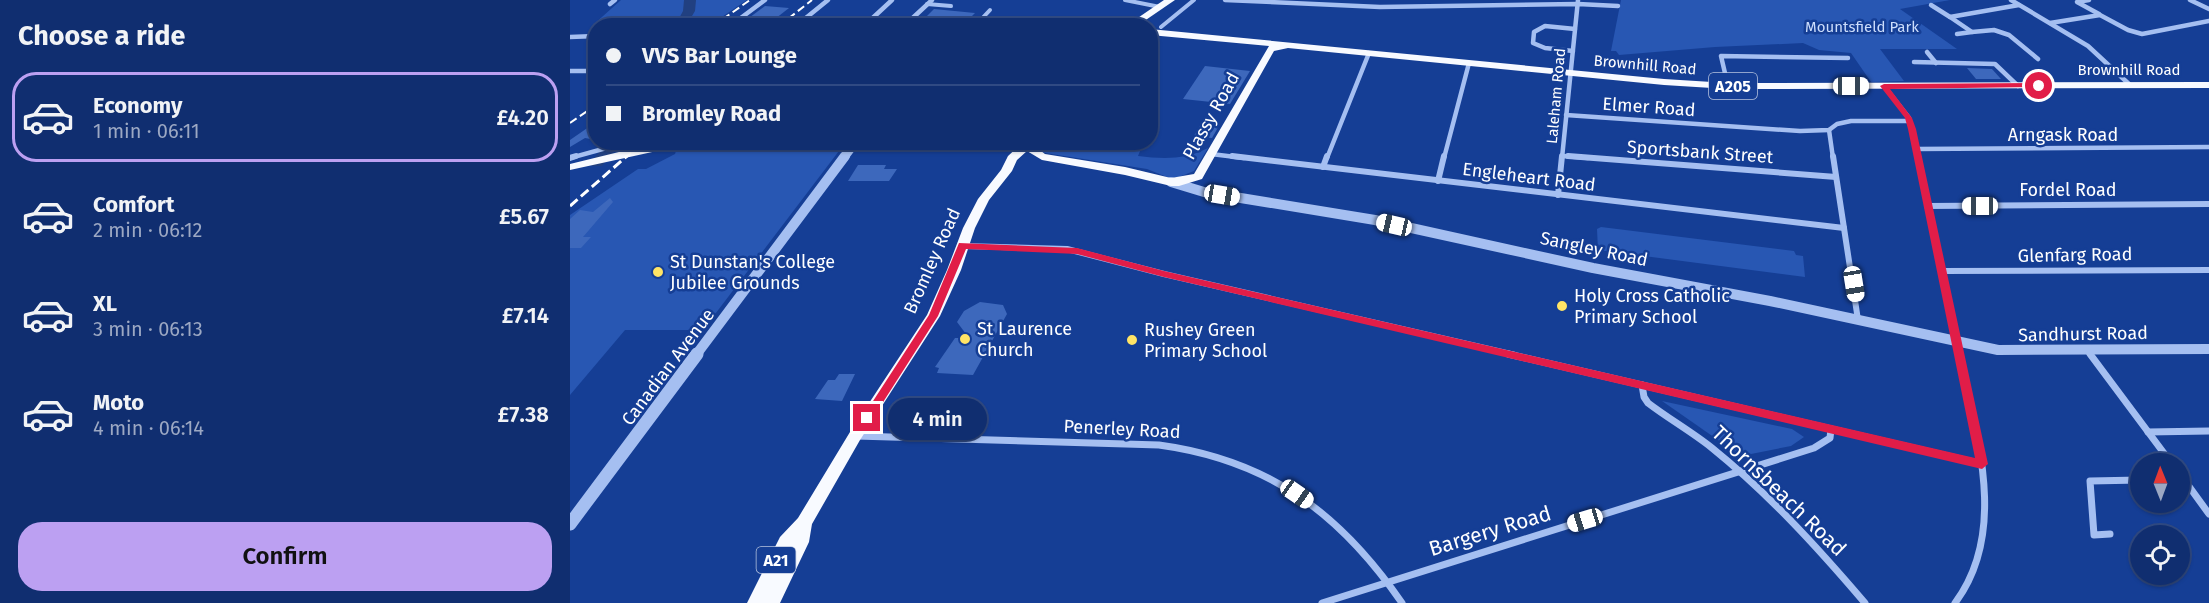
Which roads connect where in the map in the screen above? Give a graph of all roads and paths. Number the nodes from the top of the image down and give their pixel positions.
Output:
1 (615, 0) edge
2 (765, 0) edge
3 (828, 0) edge
4 (892, 0) edge
5 (932, 0) edge
6 (1125, 0) edge
7 (1170, 0) edge
8 (1194, 0) edge
9 (1225, 0) edge
10 (1412, 0) edge
11 (2011, 0) edge
12 (2089, 0) edge
13 (2190, 0) edge
14 (1578, 2) edge
15 (610, 4) dead end
16 (927, 4) junction
17 (1931, 5) dead end
18 (2019, 5) junction
19 (951, 6) dead end
20 (1617, 6) dead end
21 (1160, 7) junction
22 (1413, 7) junction
23 (2209, 9) edge
24 (990, 10) dead end
25 (2100, 15) junction
26 (1950, 17) junction
27 (741, 18) edge
28 (806, 18) edge
29 (873, 18) edge
30 (912, 18) edge
31 (982, 18) edge
32 (1148, 18) edge
33 (2209, 21) edge
34 (2050, 23) junction
35 (1158, 28) edge
36 (1575, 28) junction
37 (1158, 31) edge
38 (1972, 32) junction
39 (1957, 34) dead end
40 (588, 36) edge
41 (570, 37) edge
42 (1254, 42) junction
43 (1286, 45) junction
44 (1270, 49) junction
45 (1573, 51) junction
46 (1927, 52) dead end
47 (1370, 53) junction
48 (1848, 58) dead end
49 (2038, 59) dead end
50 (1914, 62) dead end
51 (1469, 63) junction
52 (1936, 63) junction
53 (588, 70) edge
54 (570, 71) edge
55 (1570, 73) junction
56 (2130, 85) junction
57 (2209, 85) edge
58 (1728, 86) junction
59 (1884, 86) junction
60 (2018, 86) junction
61 (1566, 115) junction
62 (1908, 121) junction
63 (1829, 130) junction
64 (2209, 147) edge
65 (1916, 149) junction
66 (598, 150) edge
67 (651, 150) edge
68 (850, 150) edge
69 (1022, 150) edge
70 (1035, 150) edge
71 (1211, 154) junction
72 (1563, 156) junction
73 (1042, 157) junction
74 (570, 158) edge
75 (570, 167) edge
76 (1323, 168) junction
77 (1006, 171) junction
78 (1198, 176) junction
79 (1836, 177) junction
80 (1438, 181) junction
81 (1171, 182) junction
82 (1222, 195) junction
83 (1558, 195) junction
84 (2209, 204) edge
85 (1927, 206) junction
86 (1844, 228) junction
87 (962, 246) junction
88 (2209, 270) edge
89 (1941, 271) junction
90 (1858, 320) junction
91 (1958, 342) junction
92 (2209, 349) edge
93 (2088, 351) junction
94 (1642, 385) junction
95 (1831, 429) junction
96 (2209, 431) edge
97 (2148, 432) junction
98 (855, 436) junction
99 (2164, 453) edge
100 (1982, 464) junction
101 (1739, 472) junction
102 (2130, 480) edge
103 (2190, 490) edge
104 (2209, 514) edge
105 (804, 523) junction
106 (570, 524) edge
107 (2110, 534) dead end
108 (1389, 582) junction
109 (756, 603) edge
110 (771, 603) edge
111 (1322, 603) edge
112 (1402, 603) edge
113 (1865, 603) edge
114 (1955, 603) edge

1 - 15 street
2 - 27 street
3 - 28 street
4 - 29 street
5 - 16 street
6 - 21 street
7 - 21 highway
8 - 35 street
9 - 22 street
10 - 22 street
11 - 18 street
12 - 25 street
13 - 23 street
14 - 20 street
14 - 22 street
14 - 36 street, Laleham Road
16 - 19 street
16 - 30 street
17 - 26 street
18 - 26 street
18 - 34 street
21 - 32 highway
24 - 31 street
25 - 33 street
25 - 34 street
26 - 38 street
34 - 56 street
36 - 45 street, Laleham Road
36 - 45 street
37 - 42 highway, Brownhill Road / A205
38 - 39 street
38 - 49 street
40 - 41 street
42 - 43 highway, Brownhill Road / A205
42 - 44 highway, A205
43 - 44 highway, A205
43 - 47 highway, Brownhill Road / A205
44 - 71 highway, Plassy Road
45 - 55 street, Laleham Road
46 - 52 street
47 - 51 highway, Brownhill Road / A205
47 - 76 street
48 - 58 street
50 - 52 street
51 - 55 highway, Brownhill Road / A205
51 - 80 street
52 - 60 street
53 - 54 street
55 - 58 highway, Brownhill Road / A205
55 - 61 street, Laleham Road
56 - 57 highway, Brownhill Road / A205
56 - 60 highway, Brownhill Road / A205
58 - 59 highway, Brownhill Road / A205
59 - 60 highway, Brownhill Road / A205
59 - 62 street
61 - 63 street, Elmer Road
61 - 72 street, Laleham Road
62 - 63 street, Elmer Road
62 - 65 street
63 - 79 street
64 - 65 street, Arngask Road
65 - 85 street
66 - 74 street
67 - 75 highway
68 - 106 street, Canadian Avenue
69 - 77 highway, Bromley Road / A21
70 - 73 highway, Sangley Road
71 - 76 street, Engleheart Road
71 - 78 highway, Plassy Road
72 - 79 street, Sportsbank Street
72 - 83 street, Laleham Road
73 - 77 highway, Bromley Road / A21
73 - 81 highway, Sangley Road
76 - 80 street, Engleheart Road
77 - 87 highway, Bromley Road / A21
78 - 81 highway, Plassy Road
78 - 82 street, Sangley Road
79 - 86 street
80 - 83 street, Engleheart Road
81 - 82 street, Sangley Road
82 - 90 street, Sangley Road
83 - 86 street, Engleheart Road
84 - 85 street, Fordel Road
85 - 89 street
86 - 90 street
87 - 94 street
87 - 98 highway, Bromley Road / A21
88 - 89 street, Glenfarg Road
89 - 91 street
90 - 91 street, Sangley Road
91 - 93 street, Sandhurst Road
91 - 100 street
92 - 93 street, Sandhurst Road
93 - 97 street
94 - 95 street
94 - 101 street, Thornsbeach Road
95 - 100 street
95 - 101 street, Bargery Road
96 - 97 street
97 - 99 street
98 - 105 highway, Bromley Road / A21
98 - 108 street, Penerley Road
100 - 114 street
101 - 108 street, Bargery Road
101 - 113 street, Thornsbeach Road
102 - 107 street
103 - 104 street
105 - 109 highway, Bromley Road / A21
105 - 110 highway, Bromley Road / A21
108 - 111 street, Bargery Road
108 - 112 street, Penerley Road

